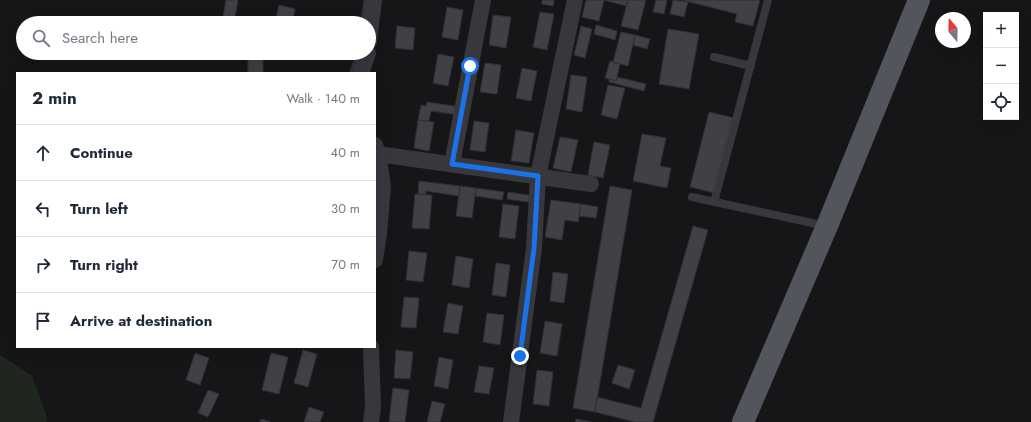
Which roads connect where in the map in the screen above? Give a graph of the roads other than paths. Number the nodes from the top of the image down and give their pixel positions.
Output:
1 (374, 0) edge
2 (483, 0) edge
3 (575, 0) edge
4 (768, 0) edge
5 (919, 0) edge
6 (372, 16) edge
7 (714, 57) dead end
8 (366, 60) edge
9 (750, 66) junction
10 (361, 72) edge
11 (376, 150) edge
12 (452, 164) junction
13 (538, 176) junction
14 (591, 184) dead end
15 (692, 197) dead end
16 (714, 202) junction
17 (827, 226) junction
18 (376, 254) edge
19 (371, 348) edge
20 (371, 422) edge
21 (512, 422) edge
22 (743, 422) edge

1 - 6 street
2 - 12 street
3 - 13 street
4 - 9 lane
5 - 17 main road
7 - 9 lane
8 - 10 street
9 - 16 lane
11 - 12 street
11 - 18 street
12 - 13 street
13 - 14 street
13 - 21 street
15 - 16 lane
16 - 17 lane
17 - 22 main road
19 - 20 street

